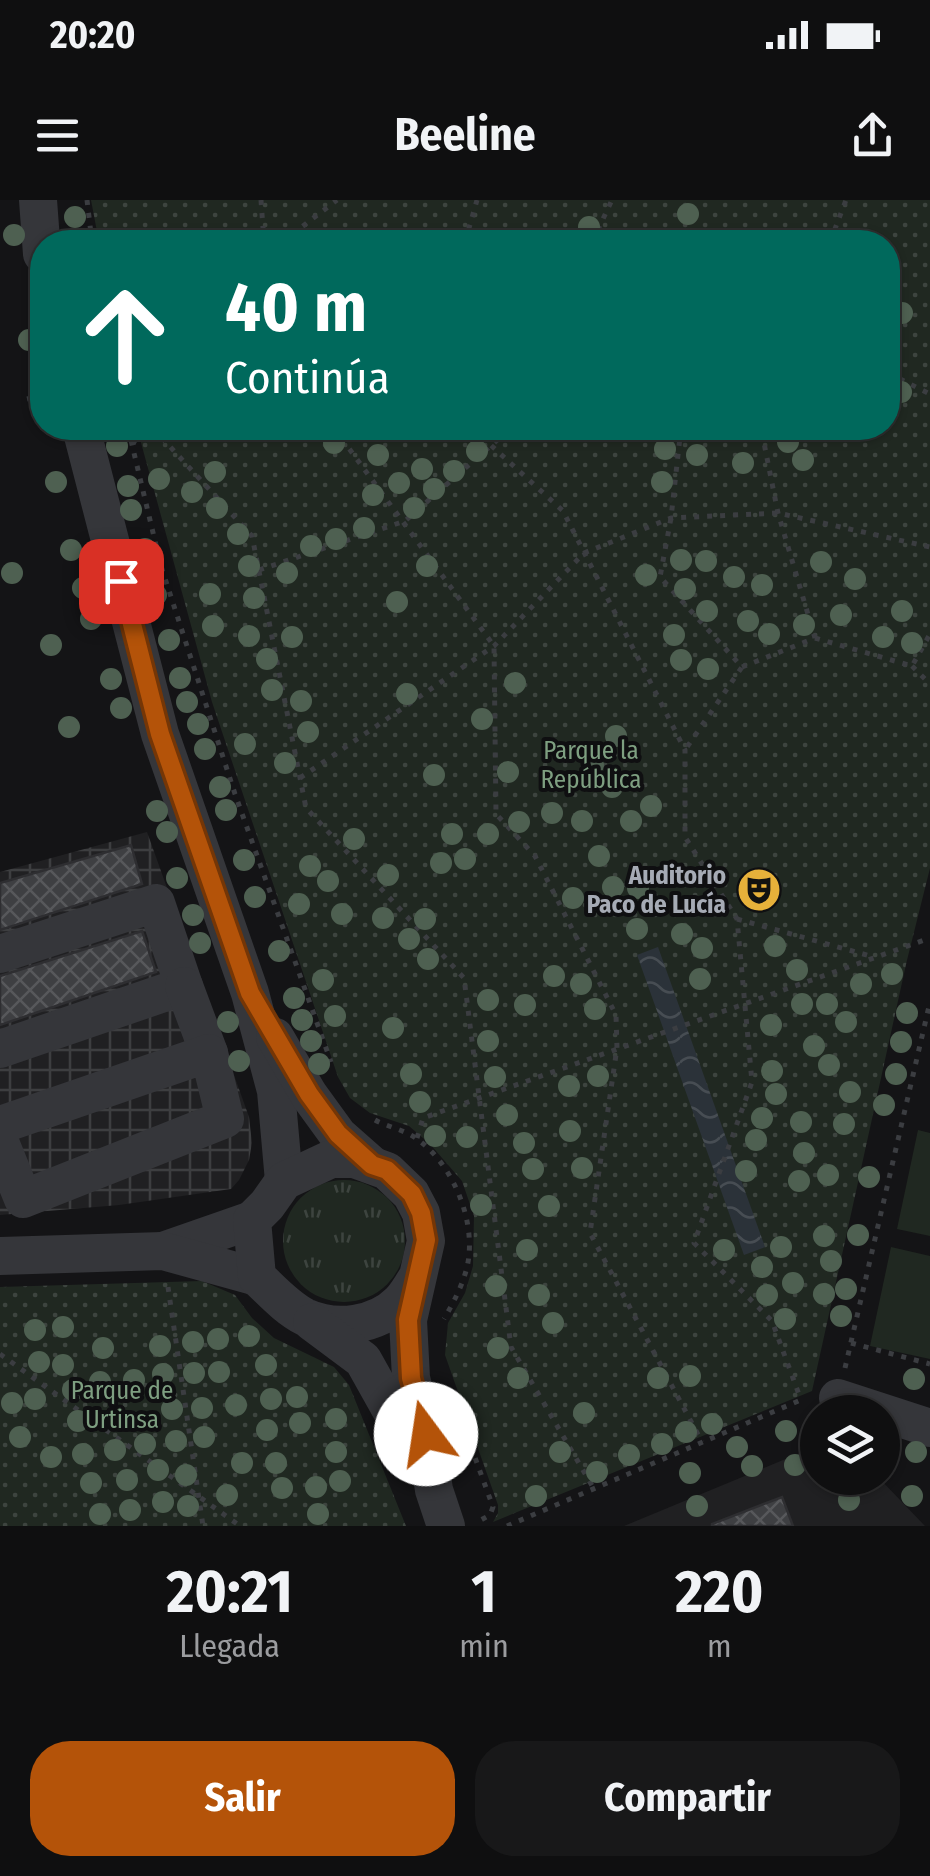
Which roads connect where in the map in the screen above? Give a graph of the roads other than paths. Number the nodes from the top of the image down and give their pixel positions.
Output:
1 (38, 200) edge
2 (40, 230) edge
3 (85, 440) edge
4 (0, 954) edge
5 (184, 986) junction
6 (250, 993) junction
7 (0, 1048) edge
8 (209, 1052) junction
9 (0, 1126) edge
10 (0, 1142) edge
11 (372, 1165) junction
12 (284, 1181) junction
13 (252, 1220) junction
14 (163, 1251) junction
15 (0, 1256) edge
16 (418, 1276) junction
17 (258, 1277) junction
18 (306, 1317) junction
19 (900, 1418) edge
20 (930, 1428) edge
21 (434, 1490) junction
22 (446, 1526) edge

1 - 2 street
3 - 6 street
4 - 5 street
5 - 7 street
5 - 8 street
6 - 11 street
6 - 12 street
8 - 9 street
8 - 10 street
11 - 12 street
11 - 16 street
12 - 13 street
13 - 14 street
13 - 17 street
14 - 15 street
14 - 17 street
16 - 18 street
16 - 21 street
17 - 18 street
18 - 21 street
19 - 20 street
21 - 22 street

